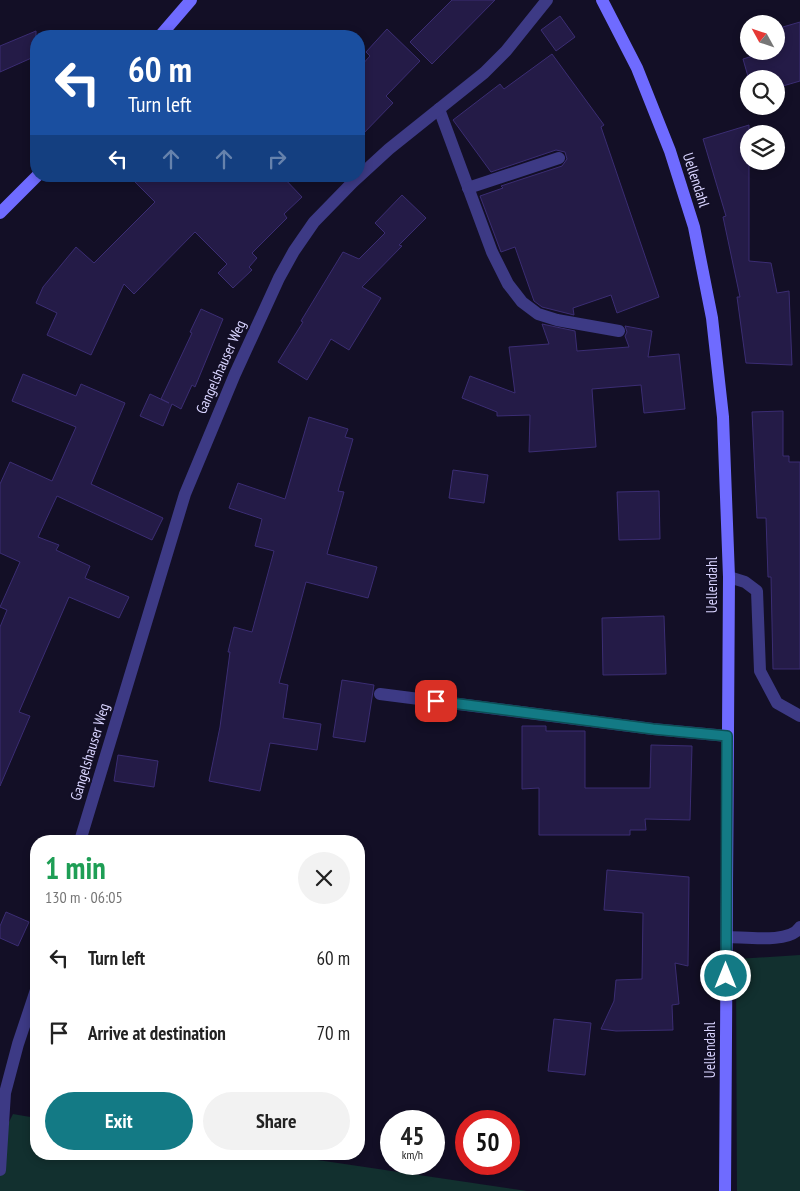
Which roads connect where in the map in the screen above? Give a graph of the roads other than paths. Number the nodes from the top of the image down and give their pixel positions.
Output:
1 (190, 0) edge
2 (547, 0) edge
3 (602, 0) edge
4 (165, 30) edge
5 (439, 109) junction
6 (559, 158) dead end
7 (365, 171) edge
8 (30, 182) edge
9 (353, 182) edge
10 (468, 188) junction
11 (0, 213) edge
12 (619, 330) dead end
13 (729, 577) junction
14 (380, 694) dead end
15 (800, 716) edge
16 (727, 736) junction
17 (82, 835) edge
18 (800, 927) edge
19 (727, 937) junction
20 (30, 1008) edge
21 (0, 1170) edge
22 (725, 1191) edge

1 - 4 main road
2 - 5 street, Gangelshauser Weg
3 - 13 main road, Uellendahl
5 - 7 street, Gangelshauser Weg
5 - 10 street
6 - 10 street
8 - 11 main road
9 - 17 street, Gangelshauser Weg
10 - 12 street
13 - 15 street
13 - 16 main road, Uellendahl
14 - 16 street
16 - 19 main road, Uellendahl
18 - 19 street
19 - 22 main road, Uellendahl
20 - 21 street

